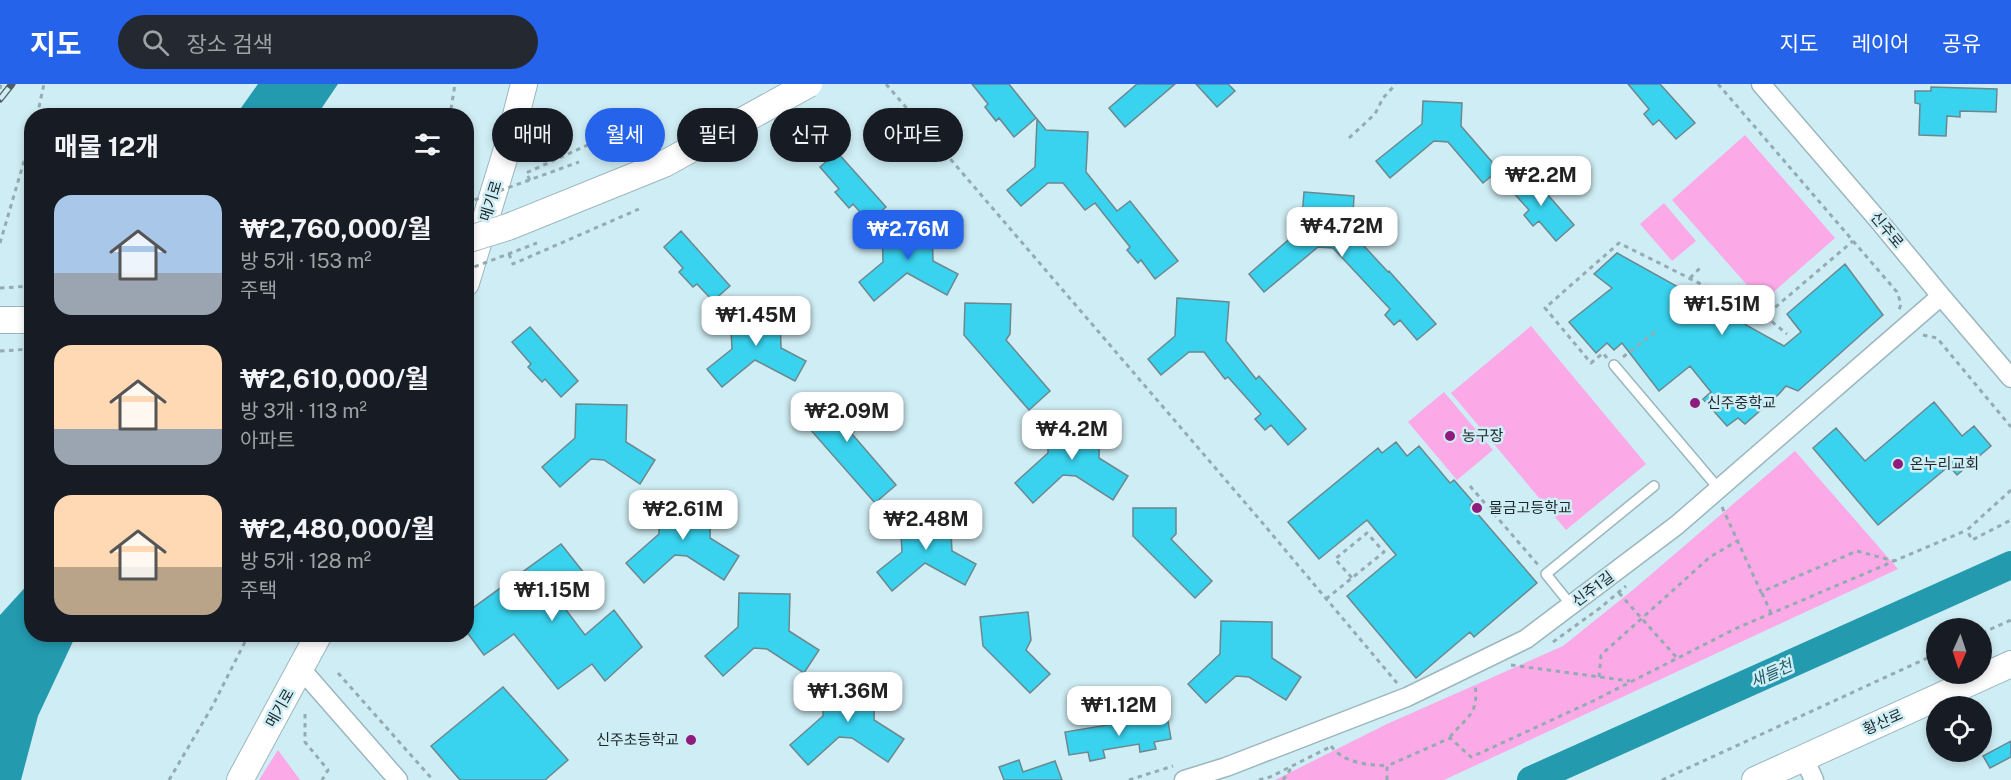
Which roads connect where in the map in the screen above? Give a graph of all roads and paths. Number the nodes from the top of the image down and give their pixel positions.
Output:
1 (1, 84) edge
2 (44, 84) edge
3 (455, 84) edge
4 (524, 84) edge
5 (809, 84) edge
6 (886, 84) edge
7 (1396, 84) edge
8 (1718, 84) edge
9 (1761, 84) edge
10 (0, 89) edge
11 (39, 108) edge
12 (451, 108) edge
13 (1348, 138) dead end
14 (585, 146) edge
15 (24, 161) edge
16 (579, 162) dead end
17 (530, 180) junction
18 (474, 199) edge
19 (639, 208) dead end
20 (474, 238) edge
21 (1852, 242) junction
22 (0, 243) edge
23 (537, 243) dead end
24 (509, 254) junction
25 (474, 257) edge
26 (474, 267) edge
27 (1701, 267) dead end
28 (1690, 278) junction
29 (24, 286) edge
30 (0, 288) edge
31 (1941, 296) junction
32 (1898, 312) dead end
33 (1766, 316) junction
34 (0, 320) edge
35 (24, 320) edge
36 (1655, 332) dead end
37 (1787, 334) dead end
38 (1917, 335) dead end
39 (24, 350) edge
40 (0, 351) edge
41 (1614, 365) junction
42 (2011, 378) edge
43 (2011, 427) edge
44 (1470, 486) dead end
45 (1654, 486) dead end
46 (2011, 490) edge
47 (1720, 497) junction
48 (2011, 520) edge
49 (1967, 530) junction
50 (1737, 541) junction
51 (1894, 561) junction
52 (1546, 574) junction
53 (1352, 578) junction
54 (1761, 592) junction
55 (1619, 593) dead end
56 (1326, 599) junction
57 (1571, 605) junction
58 (1772, 613) junction
59 (2011, 620) edge
60 (1992, 629) edge
61 (245, 642) edge
62 (315, 642) edge
63 (1677, 658) junction
64 (1926, 659) edge
65 (2011, 664) edge
66 (1510, 665) dead end
67 (302, 669) junction
68 (338, 673) dead end
69 (1599, 677) junction
70 (1631, 682) junction
71 (1475, 683) dead end
72 (1400, 687) dead end
73 (305, 714) dead end
74 (1450, 738) junction
75 (1331, 746) dead end
76 (1293, 765) dead end
77 (1387, 766) junction
78 (1809, 769) edge
79 (1183, 772) edge
80 (169, 780) edge
81 (240, 780) edge
82 (322, 780) edge
83 (398, 780) edge
84 (433, 780) edge
85 (1129, 780) edge
86 (1283, 780) edge
87 (1387, 780) edge
88 (1662, 780) edge
89 (1755, 780) edge

1 - 10 path
2 - 11 path
3 - 12 path
4 - 25 street, 메기로
5 - 20 street, bridge
6 - 56 path
7 - 13 path
8 - 21 path
9 - 31 street, 신주로
14 - 17 path
15 - 22 path
16 - 17 path, bridge
17 - 18 path, bridge
19 - 24 path
21 - 32 path
21 - 33 path
23 - 24 path, bridge
24 - 26 path, bridge
27 - 28 path
28 - 33 path
28 - 41 path
29 - 30 path
31 - 42 street, 신주로
31 - 47 street, 신주1길
33 - 37 path
34 - 35 street
36 - 41 path
38 - 43 path
39 - 40 path
41 - 47 lane
44 - 52 path
45 - 52 lane
46 - 49 path
47 - 50 path
47 - 57 street, 신주1길
48 - 49 path
49 - 51 path
50 - 54 path
50 - 69 path
51 - 54 path
51 - 58 path
52 - 57 lane
53 - 53 path
53 - 56 path
54 - 58 path
55 - 63 path
56 - 72 path
57 - 79 street, 신주1길
58 - 63 path
59 - 60 path
61 - 80 path
62 - 67 street, 메기로
63 - 70 path
64 - 88 path
65 - 78 street, 황산로
66 - 69 path
67 - 81 street, 메기로
67 - 83 street
68 - 84 path
69 - 70 path
70 - 74 path
71 - 74 path
73 - 82 path
74 - 77 path
75 - 77 path
76 - 86 path
77 - 87 path
78 - 89 street, 황산로
79 - 85 path

